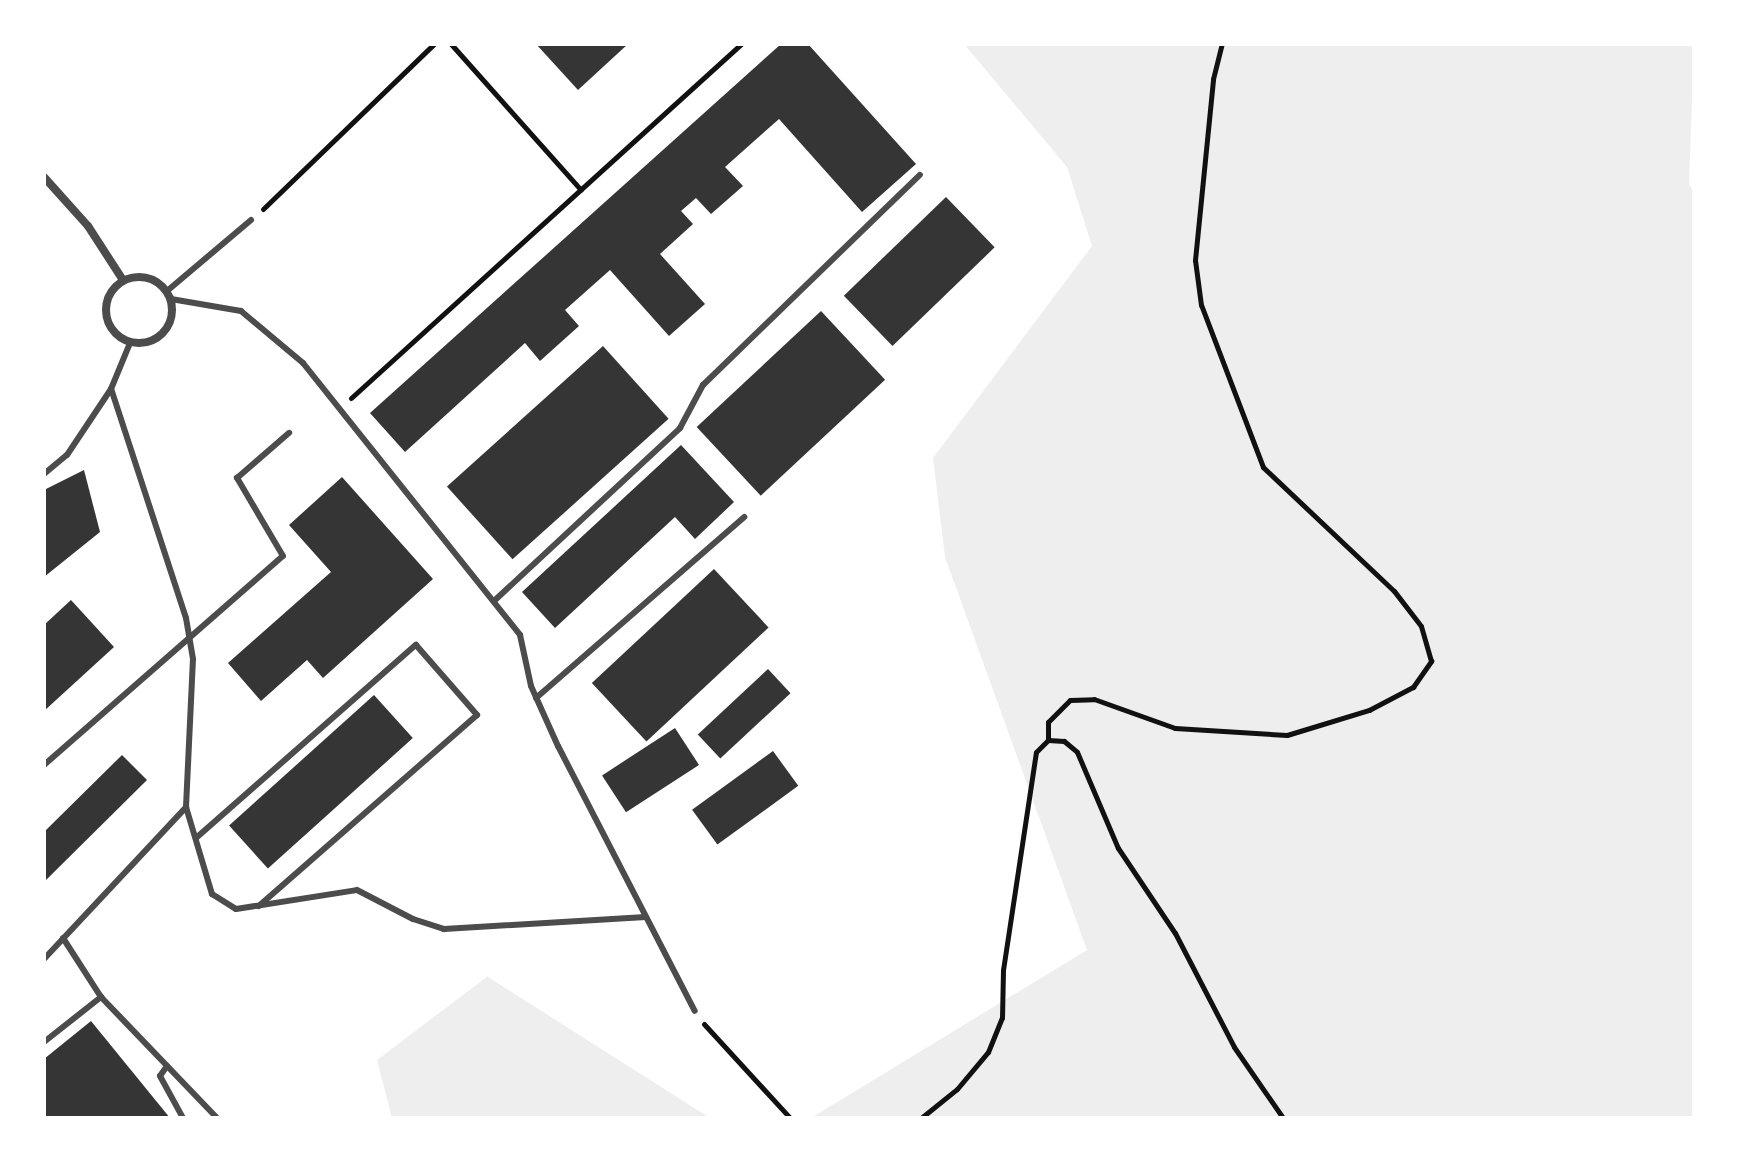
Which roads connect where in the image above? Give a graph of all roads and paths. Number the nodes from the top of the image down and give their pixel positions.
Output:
1 (434, 44) edge
2 (451, 44) edge
3 (741, 44) edge
4 (1222, 44) edge
5 (920, 175) dead end
6 (44, 177) edge
7 (581, 190) junction
8 (251, 220) joint
9 (123, 280) junction
10 (169, 295) junction
11 (130, 343) junction
12 (111, 389) junction
13 (341, 408) junction
14 (289, 433) dead end
15 (44, 474) edge
16 (744, 517) dead end
17 (494, 601) junction
18 (190, 641) junction
19 (536, 698) junction
20 (1048, 740) junction
21 (44, 765) edge
22 (186, 807) junction
23 (196, 838) junction
24 (259, 906) junction
25 (646, 917) junction
26 (63, 938) junction
27 (44, 959) edge
28 (101, 997) junction
29 (695, 1011) joint
30 (44, 1042) edge
31 (167, 1066) junction
32 (183, 1118) edge
33 (217, 1118) edge
34 (790, 1118) edge
35 (921, 1118) edge
36 (1283, 1118) edge

1 - 8 path
2 - 7 path
3 - 7 path
4 - 20 path
5 - 17 lane
6 - 9 street
7 - 13 path
8 - 10 lane
9 - 10 street
9 - 11 street
10 - 11 street
10 - 13 lane
11 - 12 lane
12 - 15 lane
12 - 18 lane
13 - 17 lane
14 - 18 lane
16 - 19 lane
17 - 19 lane
18 - 21 lane
18 - 22 lane
19 - 25 lane
20 - 35 path
20 - 36 path
22 - 23 lane
22 - 26 lane
23 - 24 lane
23 - 24 lane
24 - 25 lane
25 - 29 lane
26 - 27 lane
26 - 28 lane
28 - 30 lane
28 - 31 lane
29 - 34 path
31 - 32 lane
31 - 33 lane

